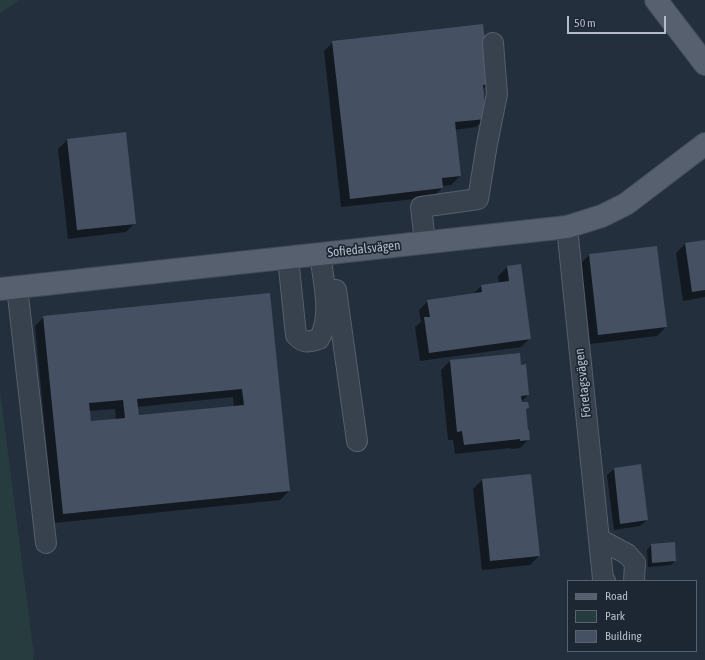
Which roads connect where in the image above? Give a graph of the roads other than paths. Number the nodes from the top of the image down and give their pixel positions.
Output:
1 (647, 0) edge
2 (656, 0) edge
3 (493, 43) dead end
4 (690, 45) junction
5 (705, 64) edge
6 (705, 144) edge
7 (567, 227) junction
8 (425, 242) junction
9 (325, 253) junction
10 (288, 258) junction
11 (8, 288) edge
12 (357, 441) dead end
13 (599, 539) junction
14 (46, 543) dead end
15 (604, 580) edge
16 (634, 580) edge

1 - 4 main road
2 - 4 main road
3 - 8 street
4 - 5 main road
6 - 7 main road, Sofiedalsvägen
7 - 8 main road, Sofiedalsvägen
7 - 13 street, Företagsvägen
8 - 9 main road, Sofiedalsvägen
9 - 10 main road, Sofiedalsvägen
9 - 10 street
9 - 12 street
10 - 11 main road, Sofiedalsvägen
11 - 14 street
13 - 15 street, Företagsvägen
13 - 16 street

